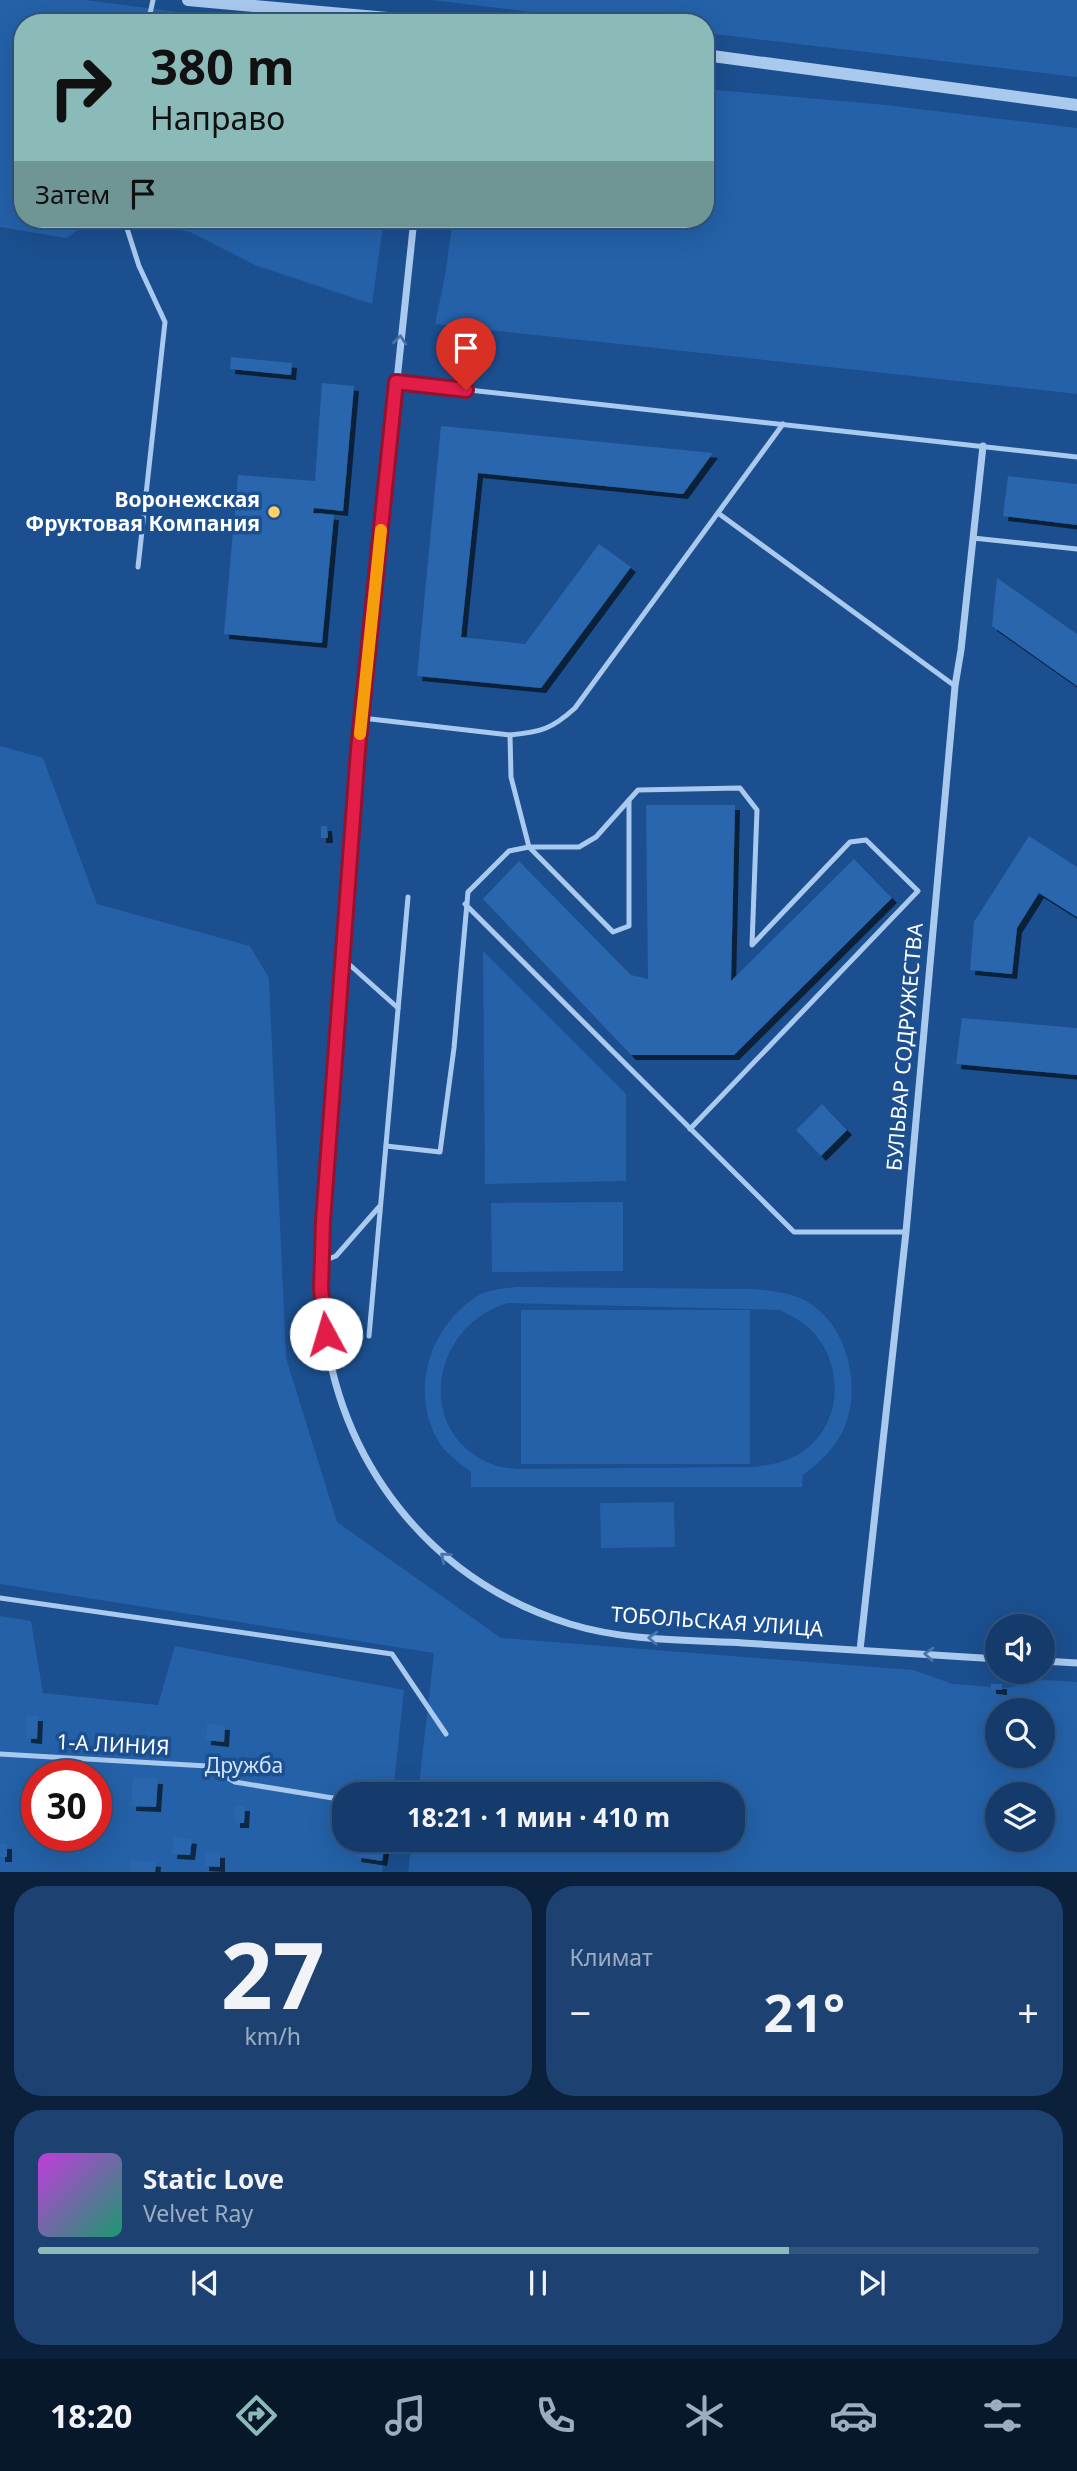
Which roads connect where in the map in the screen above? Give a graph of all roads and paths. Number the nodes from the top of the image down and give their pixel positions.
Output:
1 (188, 0) edge
2 (348, 14) edge
3 (714, 56) edge
4 (1077, 105) edge
5 (127, 228) edge
6 (413, 228) edge
7 (396, 382) junction
8 (783, 424) junction
9 (983, 446) junction
10 (1077, 457) edge
11 (718, 513) junction
12 (973, 538) junction
13 (1077, 549) edge
14 (138, 567) dead end
15 (954, 686) junction
16 (362, 718) junction
17 (510, 735) junction
18 (629, 800) junction
19 (529, 846) junction
20 (408, 897) dead end
21 (465, 904) junction
22 (342, 958) junction
23 (398, 1008) junction
24 (690, 1129) junction
25 (386, 1146) junction
26 (380, 1206) junction
27 (906, 1232) junction
28 (321, 1262) junction
29 (369, 1336) dead end
30 (0, 1598) edge
31 (860, 1650) junction
32 (985, 1658) edge
33 (1055, 1662) edge
34 (1077, 1663) edge
35 (446, 1734) dead end
36 (0, 1755) edge
37 (332, 1798) edge

1 - 2 street
3 - 4 street
5 - 14 lane
7 -> 6 street, ТОБОЛЬСКАЯ УЛИЦА
7 - 8 lane
7 - 16 street, ТОБОЛЬСКАЯ УЛИЦА
8 - 9 lane
8 - 11 lane
9 - 10 lane
9 - 12 street, БУЛЬВАР СОДРУЖЕСТВА
11 - 15 lane
11 - 17 lane
12 - 13 lane
12 - 15 street, БУЛЬВАР СОДРУЖЕСТВА
15 - 27 street, БУЛЬВАР СОДРУЖЕСТВА
16 - 17 lane
16 - 22 street, ТОБОЛЬСКАЯ УЛИЦА
17 - 19 lane
18 - 19 lane
18 - 19 lane
18 - 24 lane
19 - 21 lane
20 - 23 lane
21 - 24 lane
21 - 25 lane
22 - 23 lane
22 - 28 street, ТОБОЛЬСКАЯ УЛИЦА
23 - 25 lane
24 - 27 lane
25 - 26 lane
26 - 28 lane
26 - 29 lane
27 - 31 street, БУЛЬВАР СОДРУЖЕСТВА
31 -> 28 street, ТОБОЛЬСКАЯ УЛИЦА
30 - 35 lane
32 -> 31 street, ТОБОЛЬСКАЯ УЛИЦА
33 - 34 street
36 - 37 lane, 1-А ЛИНИЯ

